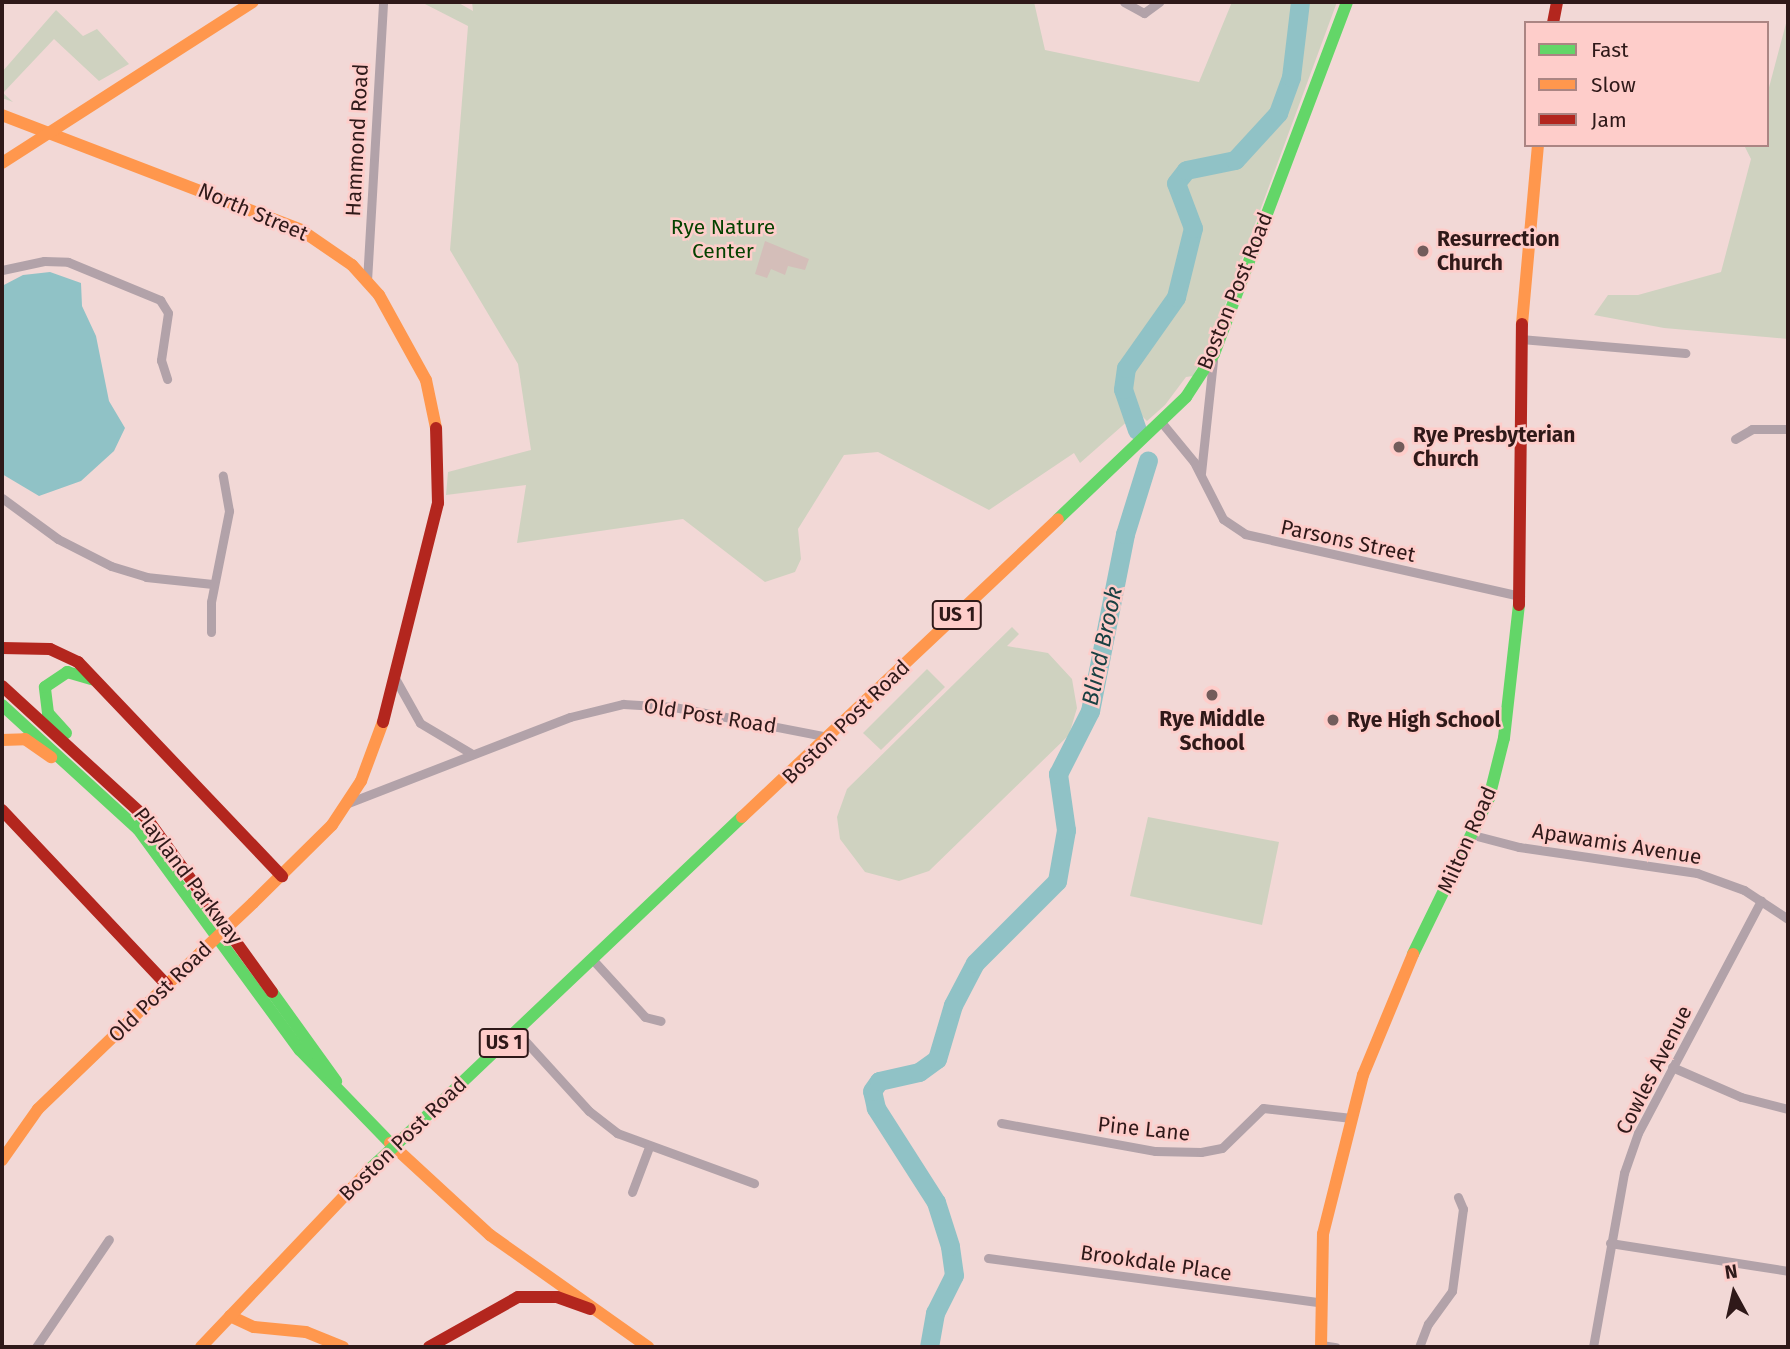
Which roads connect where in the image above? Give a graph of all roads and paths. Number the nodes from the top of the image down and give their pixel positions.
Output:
1 (253, 2) edge
2 (383, 2) edge
3 (1124, 2) edge
4 (1159, 2) edge
5 (1347, 2) edge
6 (1557, 2) edge
7 (1553, 21) edge
8 (2, 115) edge
9 (49, 133) junction
10 (1538, 147) edge
11 (2, 163) edge
12 (2, 270) edge
13 (367, 281) junction
14 (1521, 339) junction
15 (1214, 354) junction
16 (1685, 354) dead end
17 (167, 379) dead end
18 (1161, 424) junction
19 (1788, 429) edge
20 (1735, 439) dead end
21 (1200, 474) junction
22 (223, 476) dead end
23 (2, 498) edge
24 (213, 584) junction
25 (1520, 596) junction
26 (211, 632) dead end
27 (2, 648) edge
28 (396, 680) junction
29 (97, 681) junction
30 (2, 687) edge
31 (2, 705) edge
32 (829, 737) junction
33 (2, 740) edge
34 (472, 754) junction
35 (107, 777) junction
36 (111, 801) junction
37 (348, 803) junction
38 (2, 810) edge
39 (1473, 835) junction
40 (282, 876) junction
41 (1761, 901) junction
42 (1788, 919) edge
43 (593, 960) junction
44 (167, 985) junction
45 (661, 1021) dead end
46 (517, 1032) junction
47 (1672, 1067) junction
48 (343, 1093) junction
49 (1788, 1110) edge
50 (1351, 1118) junction
51 (1001, 1123) dead end
52 (649, 1147) junction
53 (2, 1160) edge
54 (754, 1183) dead end
55 (632, 1192) dead end
56 (1458, 1197) dead end
57 (109, 1239) dead end
58 (1610, 1242) junction
59 (988, 1258) dead end
60 (1788, 1271) edge
61 (1319, 1302) junction
62 (590, 1309) junction
63 (230, 1316) junction
64 (1321, 1346) edge
65 (36, 1347) edge
66 (201, 1347) edge
67 (343, 1347) edge
68 (429, 1347) edge
69 (648, 1347) edge
70 (1336, 1347) edge
71 (1419, 1347) edge
72 (1593, 1347) edge

1 - 9 main road
2 - 13 street, Hammond Road
3 - 4 street
5 - 15 main road, Boston Post Road / US 1
6 - 7 main road
8 - 9 main road, North Street
9 - 11 main road
9 - 13 main road, North Street
10 - 14 main road, Milton Road
12 - 17 street
13 - 28 main road, North Street
14 - 16 street
14 - 25 main road, Milton Road
15 - 18 main road, Boston Post Road / US 1
15 - 21 street
18 - 21 street, Parsons Street
18 - 32 main road, Boston Post Road / US 1
19 - 20 street
21 - 25 street, Parsons Street
22 - 24 street
23 - 24 street
24 - 26 street
25 - 39 main road, Milton Road
27 - 29 main road
28 - 34 street
28 - 37 main road, North Street
29 - 35 main road
29 - 40 main road
30 - 35 main road, Playland Parkway
31 - 36 main road, Playland Parkway
32 - 34 street, Old Post Road
32 - 43 main road, Boston Post Road / US 1
33 - 36 main road
34 - 37 street, Old Post Road
35 - 48 main road, Playland Parkway
36 - 48 main road, Playland Parkway
37 - 40 main road, Old Post Road
38 - 44 main road
39 - 41 street, Apawamis Avenue
39 - 50 main road, Milton Road
40 - 44 main road, Old Post Road, bridge
41 - 42 street, Apawamis Avenue
41 - 47 street, Cowles Avenue
43 - 45 street
43 - 46 main road, Boston Post Road / US 1
44 - 53 main road, Old Post Road
46 - 52 street
46 - 63 main road, Boston Post Road / US 1, bridge
47 - 49 street
47 - 58 street, Cowles Avenue
48 - 62 main road, Playland Parkway
50 - 51 street, Pine Lane
50 - 61 main road, Milton Road
52 - 54 street
52 - 55 street
56 - 71 street
57 - 65 street
58 - 60 street
58 - 72 street, Cowles Avenue
59 - 61 street, Brookdale Place
61 - 64 main road, Milton Road
62 - 68 main road
62 - 69 main road, Playland Parkway
63 - 66 main road, Boston Post Road / US 1
63 - 67 main road
64 - 70 street

